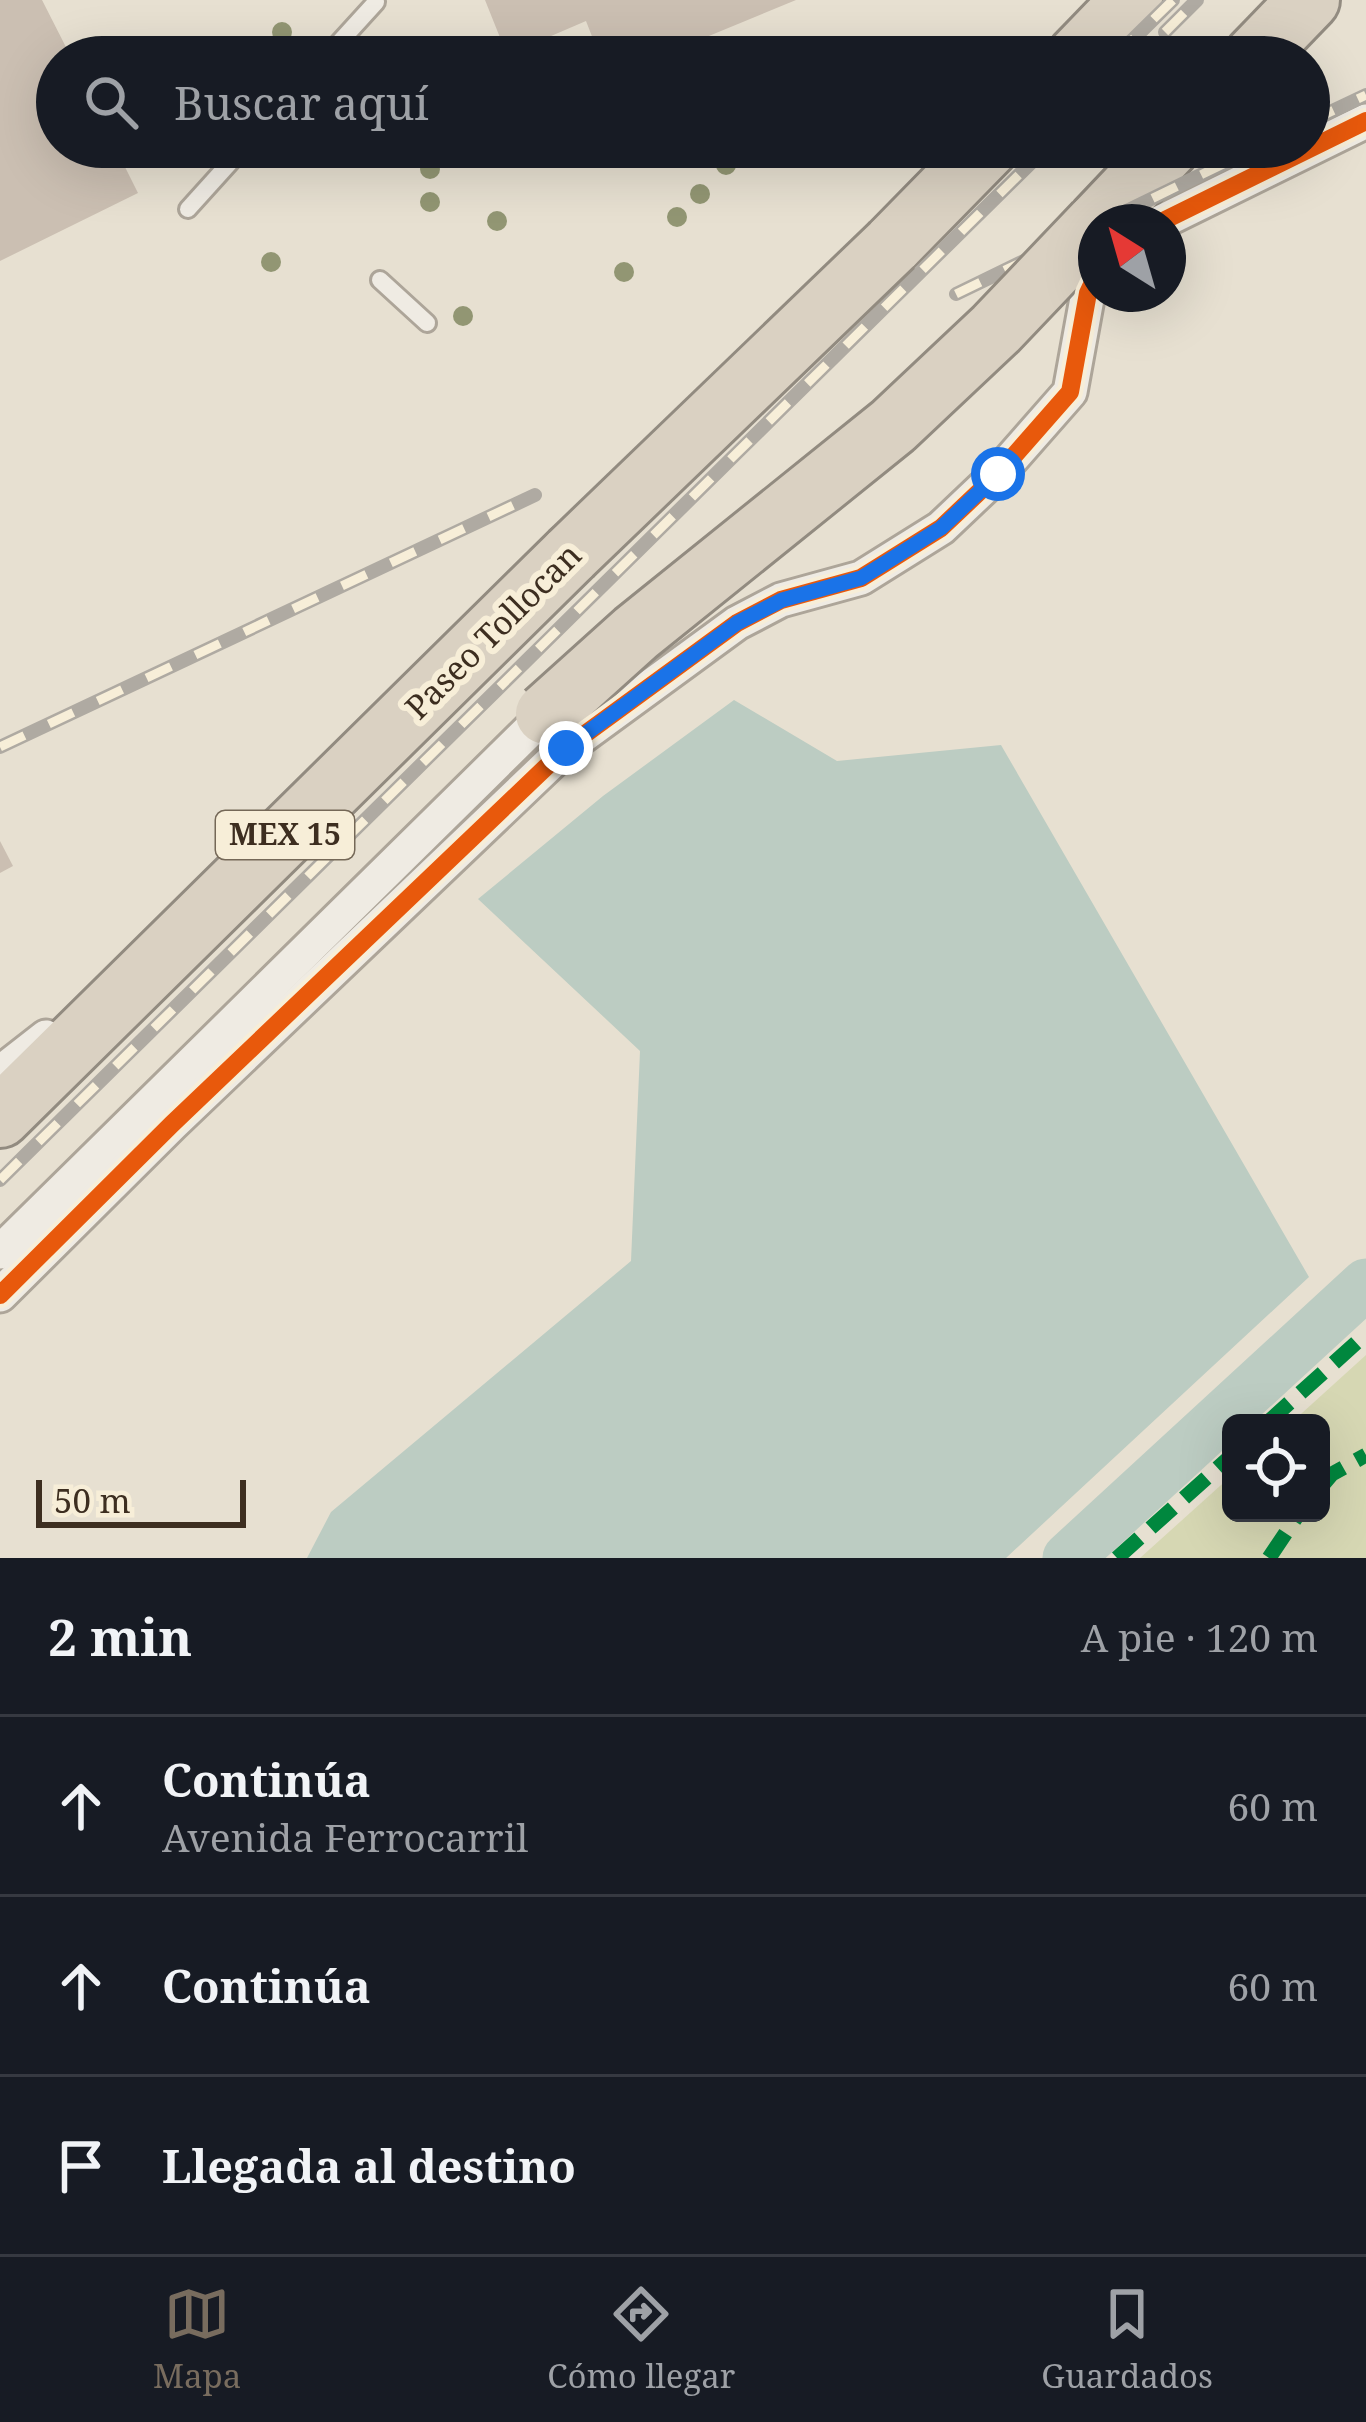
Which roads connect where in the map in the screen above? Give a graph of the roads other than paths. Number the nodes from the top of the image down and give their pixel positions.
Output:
1 (1132, 0) edge
2 (1309, 0) edge
3 (376, 2) edge
4 (345, 36) edge
5 (1097, 36) edge
6 (1275, 36) edge
7 (1366, 121) edge
8 (1330, 139) edge
9 (225, 168) edge
10 (967, 168) edge
11 (1149, 168) edge
12 (1271, 168) edge
13 (1115, 204) edge
14 (188, 209) dead end
15 (1186, 210) edge
16 (1078, 243) edge
17 (380, 280) dead end
18 (1085, 312) edge
19 (428, 322) dead end
20 (546, 714) joint
21 (102, 1016) junction
22 (0, 1072) edge
23 (0, 1117) edge
24 (0, 1252) edge
25 (0, 1295) edge

1 - 5 highway
2 - 6 highway
3 - 4 lane
7 - 8 street
9 - 14 lane
10 - 21 highway, Paseo Tollocan / MEX 15, bridge
11 - 13 highway
12 - 15 street
16 - 20 highway, bridge
17 - 19 lane
18 - 25 street
20 - 24 street
21 - 22 street
21 - 23 highway, Paseo Tollocan / MEX 15

